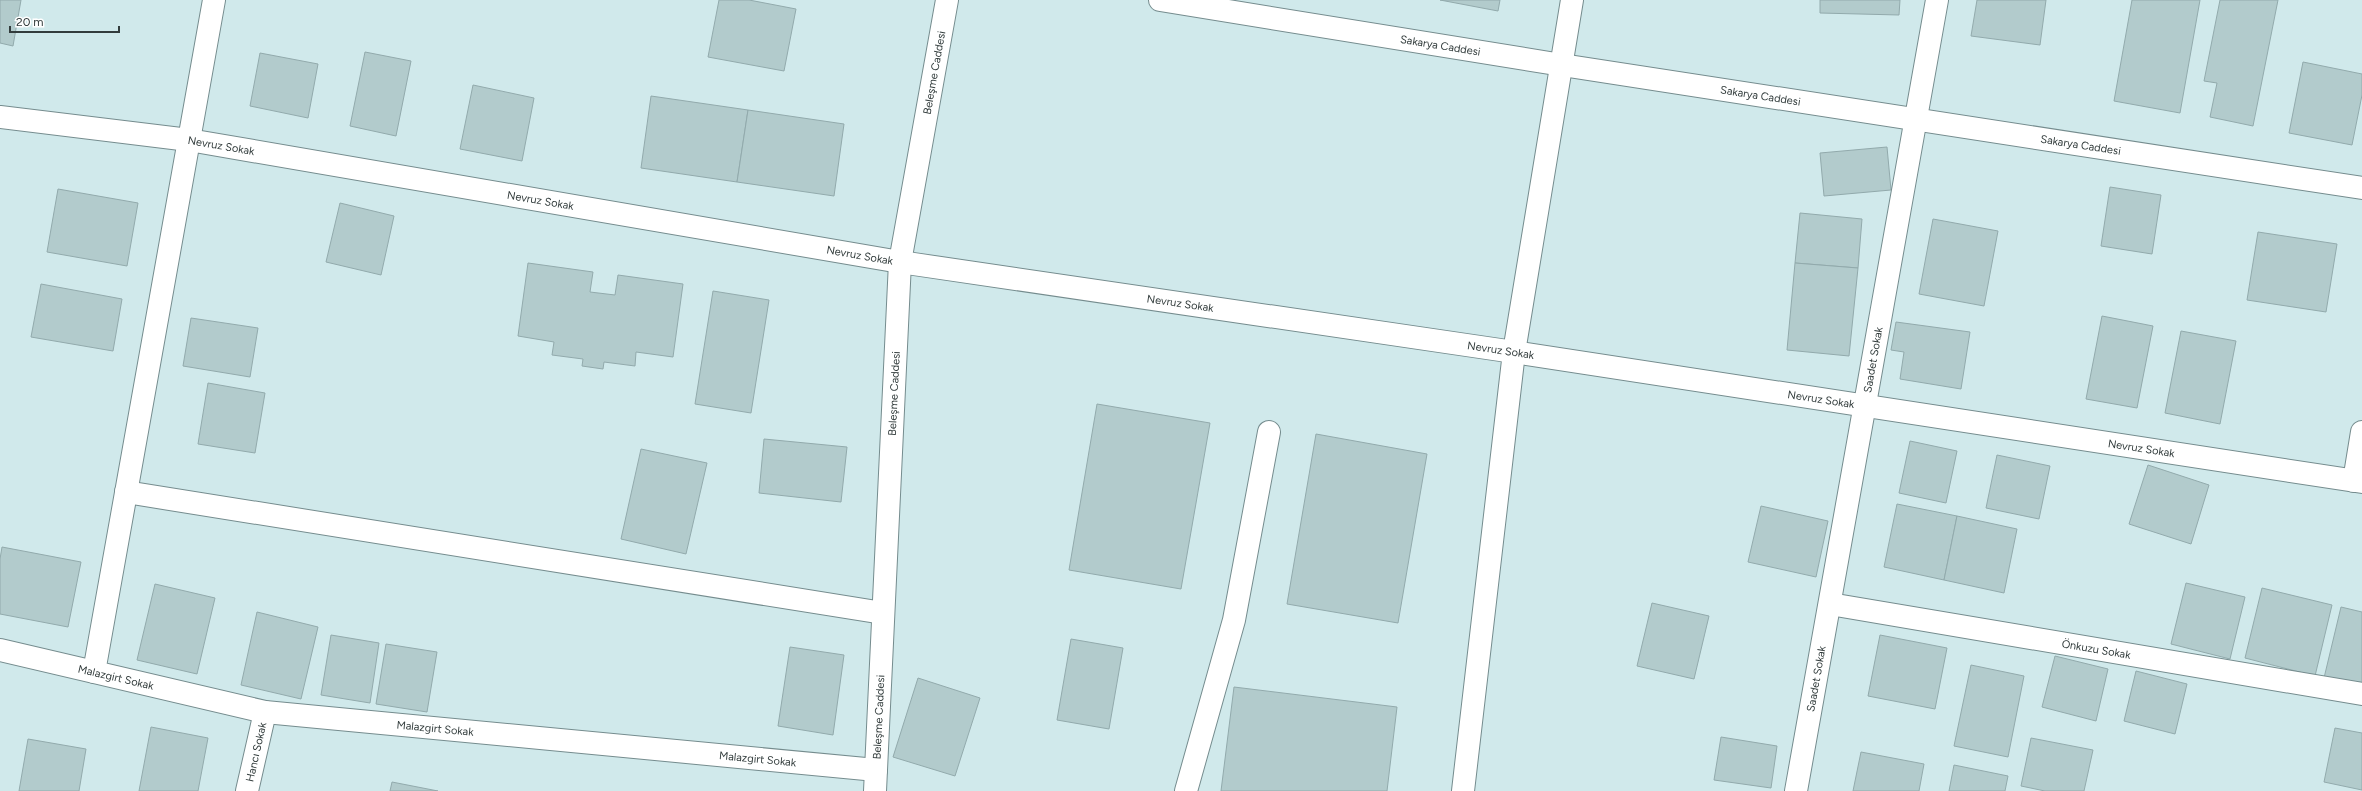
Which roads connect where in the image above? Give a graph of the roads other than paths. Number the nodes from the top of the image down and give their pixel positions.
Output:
1 (214, 0) edge
2 (947, 0) edge
3 (1160, 0) edge
4 (1572, 0) edge
5 (1937, 0) edge
6 (1562, 65) junction
7 (0, 117) edge
8 (1916, 119) junction
9 (189, 140) junction
10 (2362, 188) edge
11 (900, 262) junction
12 (1514, 352) junction
13 (1866, 405) junction
14 (1269, 432) dead end
15 (2362, 432) edge
16 (2358, 481) edge
17 (126, 492) junction
18 (1830, 604) junction
19 (883, 613) junction
20 (0, 650) edge
21 (94, 672) junction
22 (2362, 694) edge
23 (265, 712) junction
24 (876, 770) junction
25 (247, 791) edge
26 (875, 791) edge
27 (1186, 791) edge
28 (1463, 791) edge
29 (1796, 791) edge

1 - 9 street
2 - 11 street, Beleşme Caddesi
3 - 6 street, Sakarya Caddesi
4 - 6 street
5 - 8 street, Saadet Sokak
6 - 8 street, Sakarya Caddesi
6 - 12 street
7 - 9 street, Nevruz Sokak
8 - 10 street, Sakarya Caddesi
8 - 13 street, Saadet Sokak
9 - 11 street, Nevruz Sokak
9 - 17 street
11 - 12 street, Nevruz Sokak
11 - 19 street, Beleşme Caddesi
12 - 13 street, Nevruz Sokak
12 - 28 street
13 - 16 street, Nevruz Sokak
13 - 18 street, Saadet Sokak
14 - 27 street
15 - 16 street
17 - 19 street
17 - 21 street
18 - 22 street, Önkuzu Sokak
18 - 29 street, Saadet Sokak
19 - 24 street, Beleşme Caddesi
20 - 21 street, Malazgirt Sokak
21 - 23 street, Malazgirt Sokak
23 - 24 street, Malazgirt Sokak
23 - 25 street, Hancı Sokak
24 - 26 street, Beleşme Caddesi

